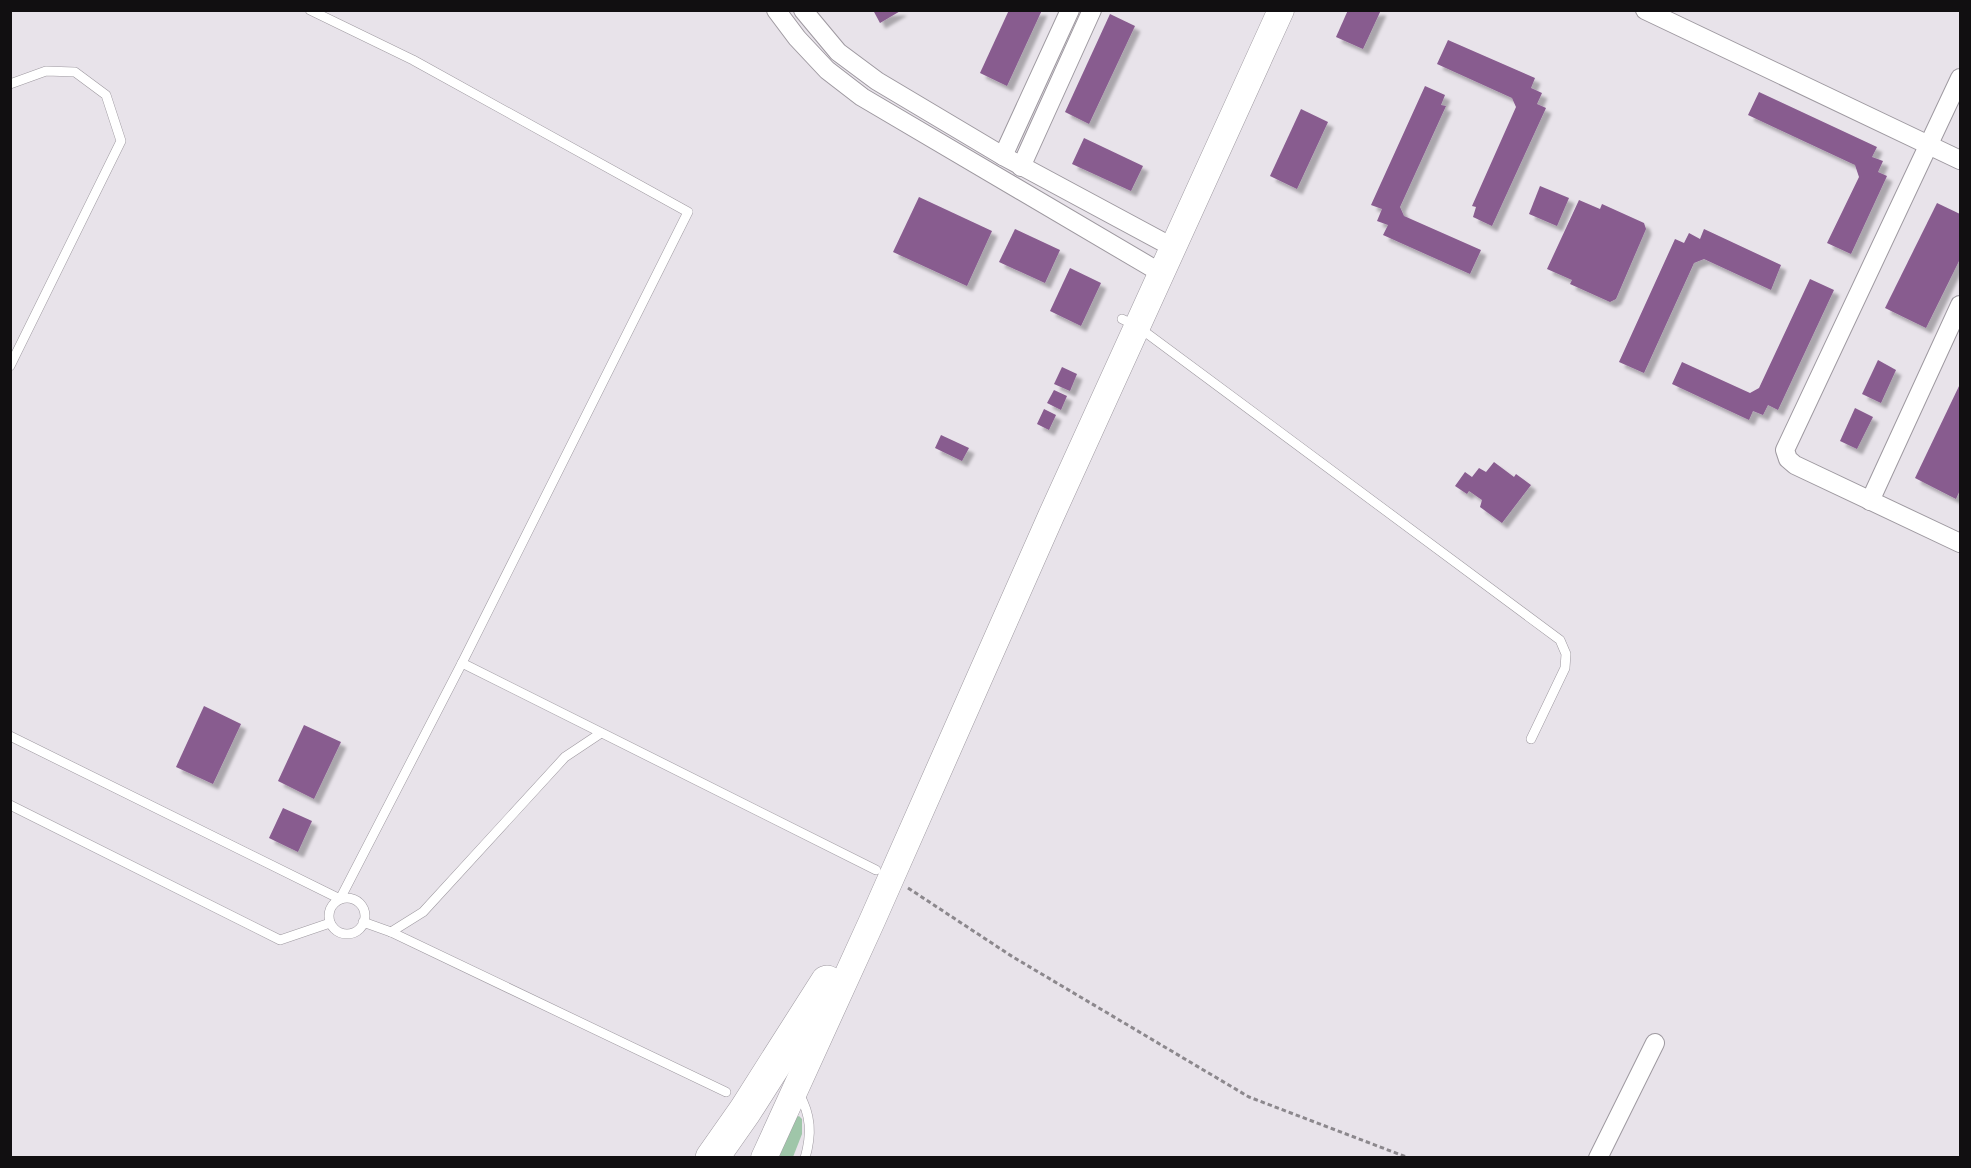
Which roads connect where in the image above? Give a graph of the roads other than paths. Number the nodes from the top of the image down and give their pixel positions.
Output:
1 (310, 10) edge
2 (776, 10) edge
3 (803, 10) edge
4 (1070, 10) edge
5 (1092, 10) edge
6 (1262, 10) edge
7 (1281, 10) edge
8 (1645, 10) edge
9 (1960, 78) edge
10 (10, 84) edge
11 (1929, 145) junction
12 (1002, 156) junction
13 (1960, 160) edge
14 (1021, 167) junction
15 (1167, 244) junction
16 (1154, 268) junction
17 (1960, 305) edge
18 (1129, 323) junction
19 (10, 366) edge
20 (1870, 501) junction
21 (1960, 543) edge
22 (462, 663) junction
23 (602, 733) junction
24 (10, 736) edge
25 (1531, 739) dead end
26 (10, 805) edge
27 (884, 874) junction
28 (340, 899) junction
29 (363, 922) junction
30 (330, 923) junction
31 (391, 932) junction
32 (827, 982) junction
33 (1656, 1043) dead end
34 (795, 1087) junction
35 (726, 1092) dead end
36 (712, 1158) edge
37 (752, 1158) edge
38 (764, 1158) edge
39 (805, 1158) edge
40 (1598, 1158) edge

1 - 22 lane
2 - 16 street
3 - 12 street
4 - 12 street
5 - 14 street
6 - 15 main road
7 - 15 main road
8 - 11 street
9 - 11 street
10 - 19 lane
11 - 13 street
11 - 20 street
12 - 14 street
14 - 15 street
15 - 16 main road
16 - 18 main road
17 - 20 street
18 - 25 lane
18 - 27 main road
20 - 21 street
22 - 23 lane
22 - 28 lane
23 - 27 lane
23 - 31 lane
24 - 28 lane
26 - 30 lane
27 - 32 main road
27 - 34 main road
28 - 29 lane
28 - 30 lane
29 - 30 lane
29 - 31 lane
31 - 35 lane
32 - 36 highway
32 - 37 main road
33 - 40 street
34 - 38 main road
34 - 39 lane

